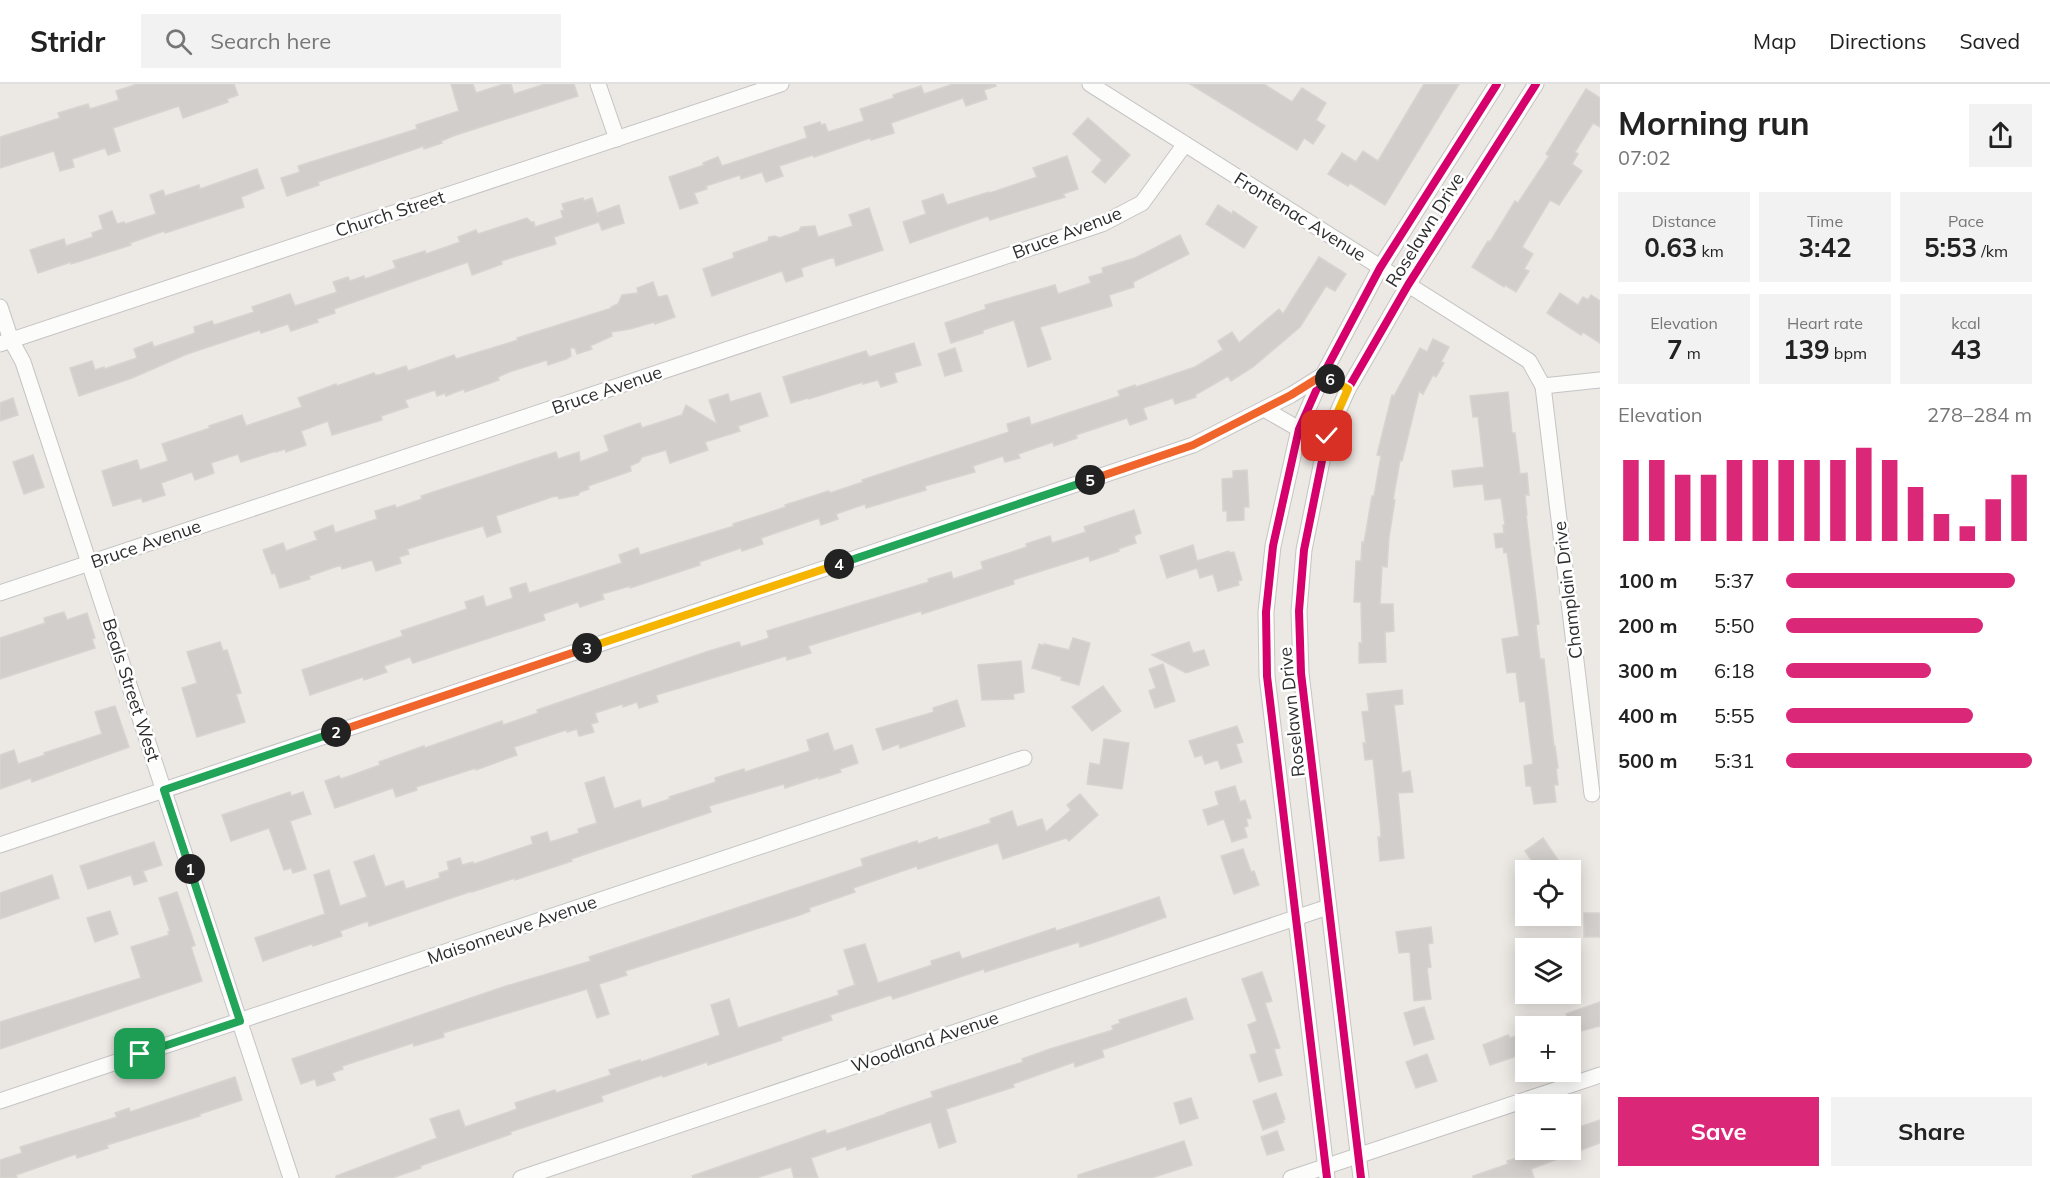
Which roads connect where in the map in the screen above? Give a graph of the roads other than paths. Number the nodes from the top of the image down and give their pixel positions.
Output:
1 (598, 84) edge
2 (781, 84) edge
3 (1090, 84) edge
4 (1497, 84) edge
5 (1536, 84) edge
6 (617, 139) junction
7 (1185, 144) junction
8 (1380, 268) junction
9 (1408, 285) junction
10 (0, 307) edge
11 (6, 342) edge
12 (1323, 375) junction
13 (1600, 380) edge
14 (1543, 386) junction
15 (1348, 389) junction
16 (1263, 409) junction
17 (1299, 429) junction
18 (89, 563) junction
19 (0, 593) edge
20 (1024, 758) dead end
21 (164, 790) junction
22 (1592, 795) dead end
23 (0, 845) edge
24 (1328, 907) junction
25 (1296, 918) junction
26 (240, 1021) junction
27 (1600, 1075) edge
28 (0, 1101) edge
29 (1359, 1155) junction
30 (1327, 1172) edge
31 (291, 1178) edge
32 (521, 1178) edge
33 (1291, 1178) edge
34 (1361, 1178) edge

1 - 6 street
2 - 6 street, Church Street
3 - 7 street, Frontenac Avenue
4 - 8 street, Roselawn Drive
5 - 9 street, Roselawn Drive
6 - 11 street, Church Street
7 - 8 street, Frontenac Avenue
7 - 18 street, Bruce Avenue
8 - 9 street, Frontenac Avenue
8 - 12 street, Roselawn Drive
9 - 14 street, Frontenac Avenue
9 - 15 street, Roselawn Drive
10 - 11 street, Beals Street West
11 - 18 street, Beals Street West
12 - 15 street
12 - 16 street
12 - 17 street, Roselawn Drive
13 - 14 street
14 - 22 street, Champlain Drive
15 - 24 street, Roselawn Drive
16 - 17 street
16 - 21 street
17 - 25 street, Roselawn Drive
18 - 19 street, Bruce Avenue
18 - 21 street, Beals Street West
20 - 26 street, Maisonneuve Avenue
21 - 23 street
21 - 26 street, Beals Street West
24 - 25 street, Woodland Avenue
24 - 29 street, Roselawn Drive
25 - 30 street, Roselawn Drive
25 - 32 street, Woodland Avenue
26 - 28 street, Maisonneuve Avenue
26 - 31 street, Beals Street West
27 - 29 street
29 - 30 street
29 - 34 street, Roselawn Drive
30 - 33 street

